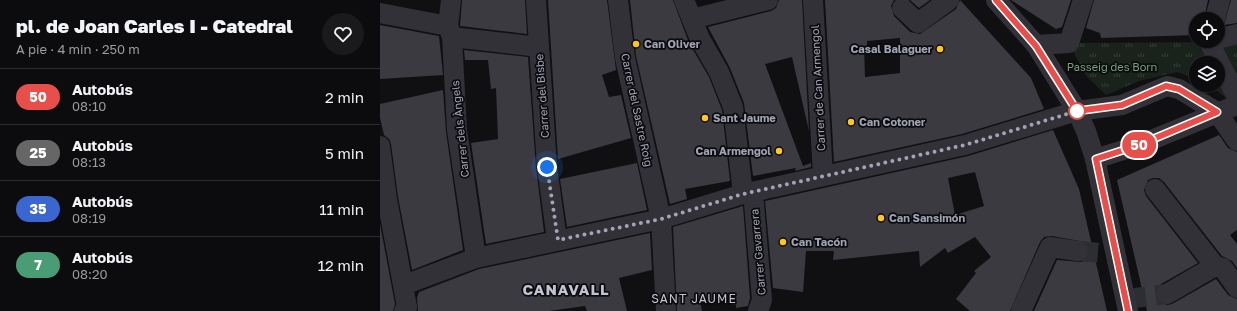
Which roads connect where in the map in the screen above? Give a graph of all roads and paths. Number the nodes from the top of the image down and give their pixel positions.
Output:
1 (451, 0) edge
2 (536, 0) edge
3 (618, 0) edge
4 (684, 0) edge
5 (768, 0) edge
6 (813, 0) edge
7 (950, 0) edge
8 (996, 0) edge
9 (1083, 0) edge
10 (1220, 0) edge
11 (898, 4) edge
12 (1217, 12) edge
13 (380, 13) edge
14 (692, 20) junction
15 (450, 32) junction
16 (1237, 34) edge
17 (1225, 37) edge
18 (1036, 46) junction
19 (539, 47) junction
20 (1215, 48) edge
21 (1237, 97) edge
22 (1237, 105) edge
23 (1077, 111) junction
24 (1217, 112) junction
25 (1237, 141) edge
26 (380, 146) edge
27 (1096, 159) junction
28 (823, 176) junction
29 (1155, 189) dead end
30 (748, 193) junction
31 (661, 219) junction
32 (558, 240) junction
33 (1078, 251) tunnel mouth
34 (476, 258) junction
35 (1225, 265) edge
36 (404, 285) junction
37 (1237, 288) edge
38 (1167, 294) tunnel mouth
39 (404, 310) edge
40 (666, 311) edge
41 (758, 311) edge
42 (1021, 311) edge
43 (1128, 311) edge

1 - 15 street, Carrer dels Àngels
2 - 19 street, Carrer del Bisbe
3 - 31 street, Carrer del Sastre Roig
4 - 14 street, Carrer Gavarrera
5 - 14 street
6 - 28 street, Carrer de Can Armengol
7 - 11 street
8 - 18 street
9 - 18 street
10 - 12 street
13 - 15 street
14 - 30 street, Carrer Gavarrera
15 - 19 street
15 - 34 street, Carrer dels Àngels
16 - 17 street
18 - 23 street
19 - 32 street, Carrer del Bisbe
20 - 21 street
22 - 24 street
23 - 24 street
23 - 27 street
23 - 28 street
24 - 25 street
24 - 27 street
26 - 36 street
27 - 43 street
28 - 30 street
29 - 35 street
30 - 31 street
30 - 41 street, Carrer Gavarrera
31 - 32 street
31 - 40 street, Carrer del Sastre Roig
32 - 34 street
33 - 42 street
34 - 36 street
35 - 37 street
35 - 38 street
36 - 39 street

